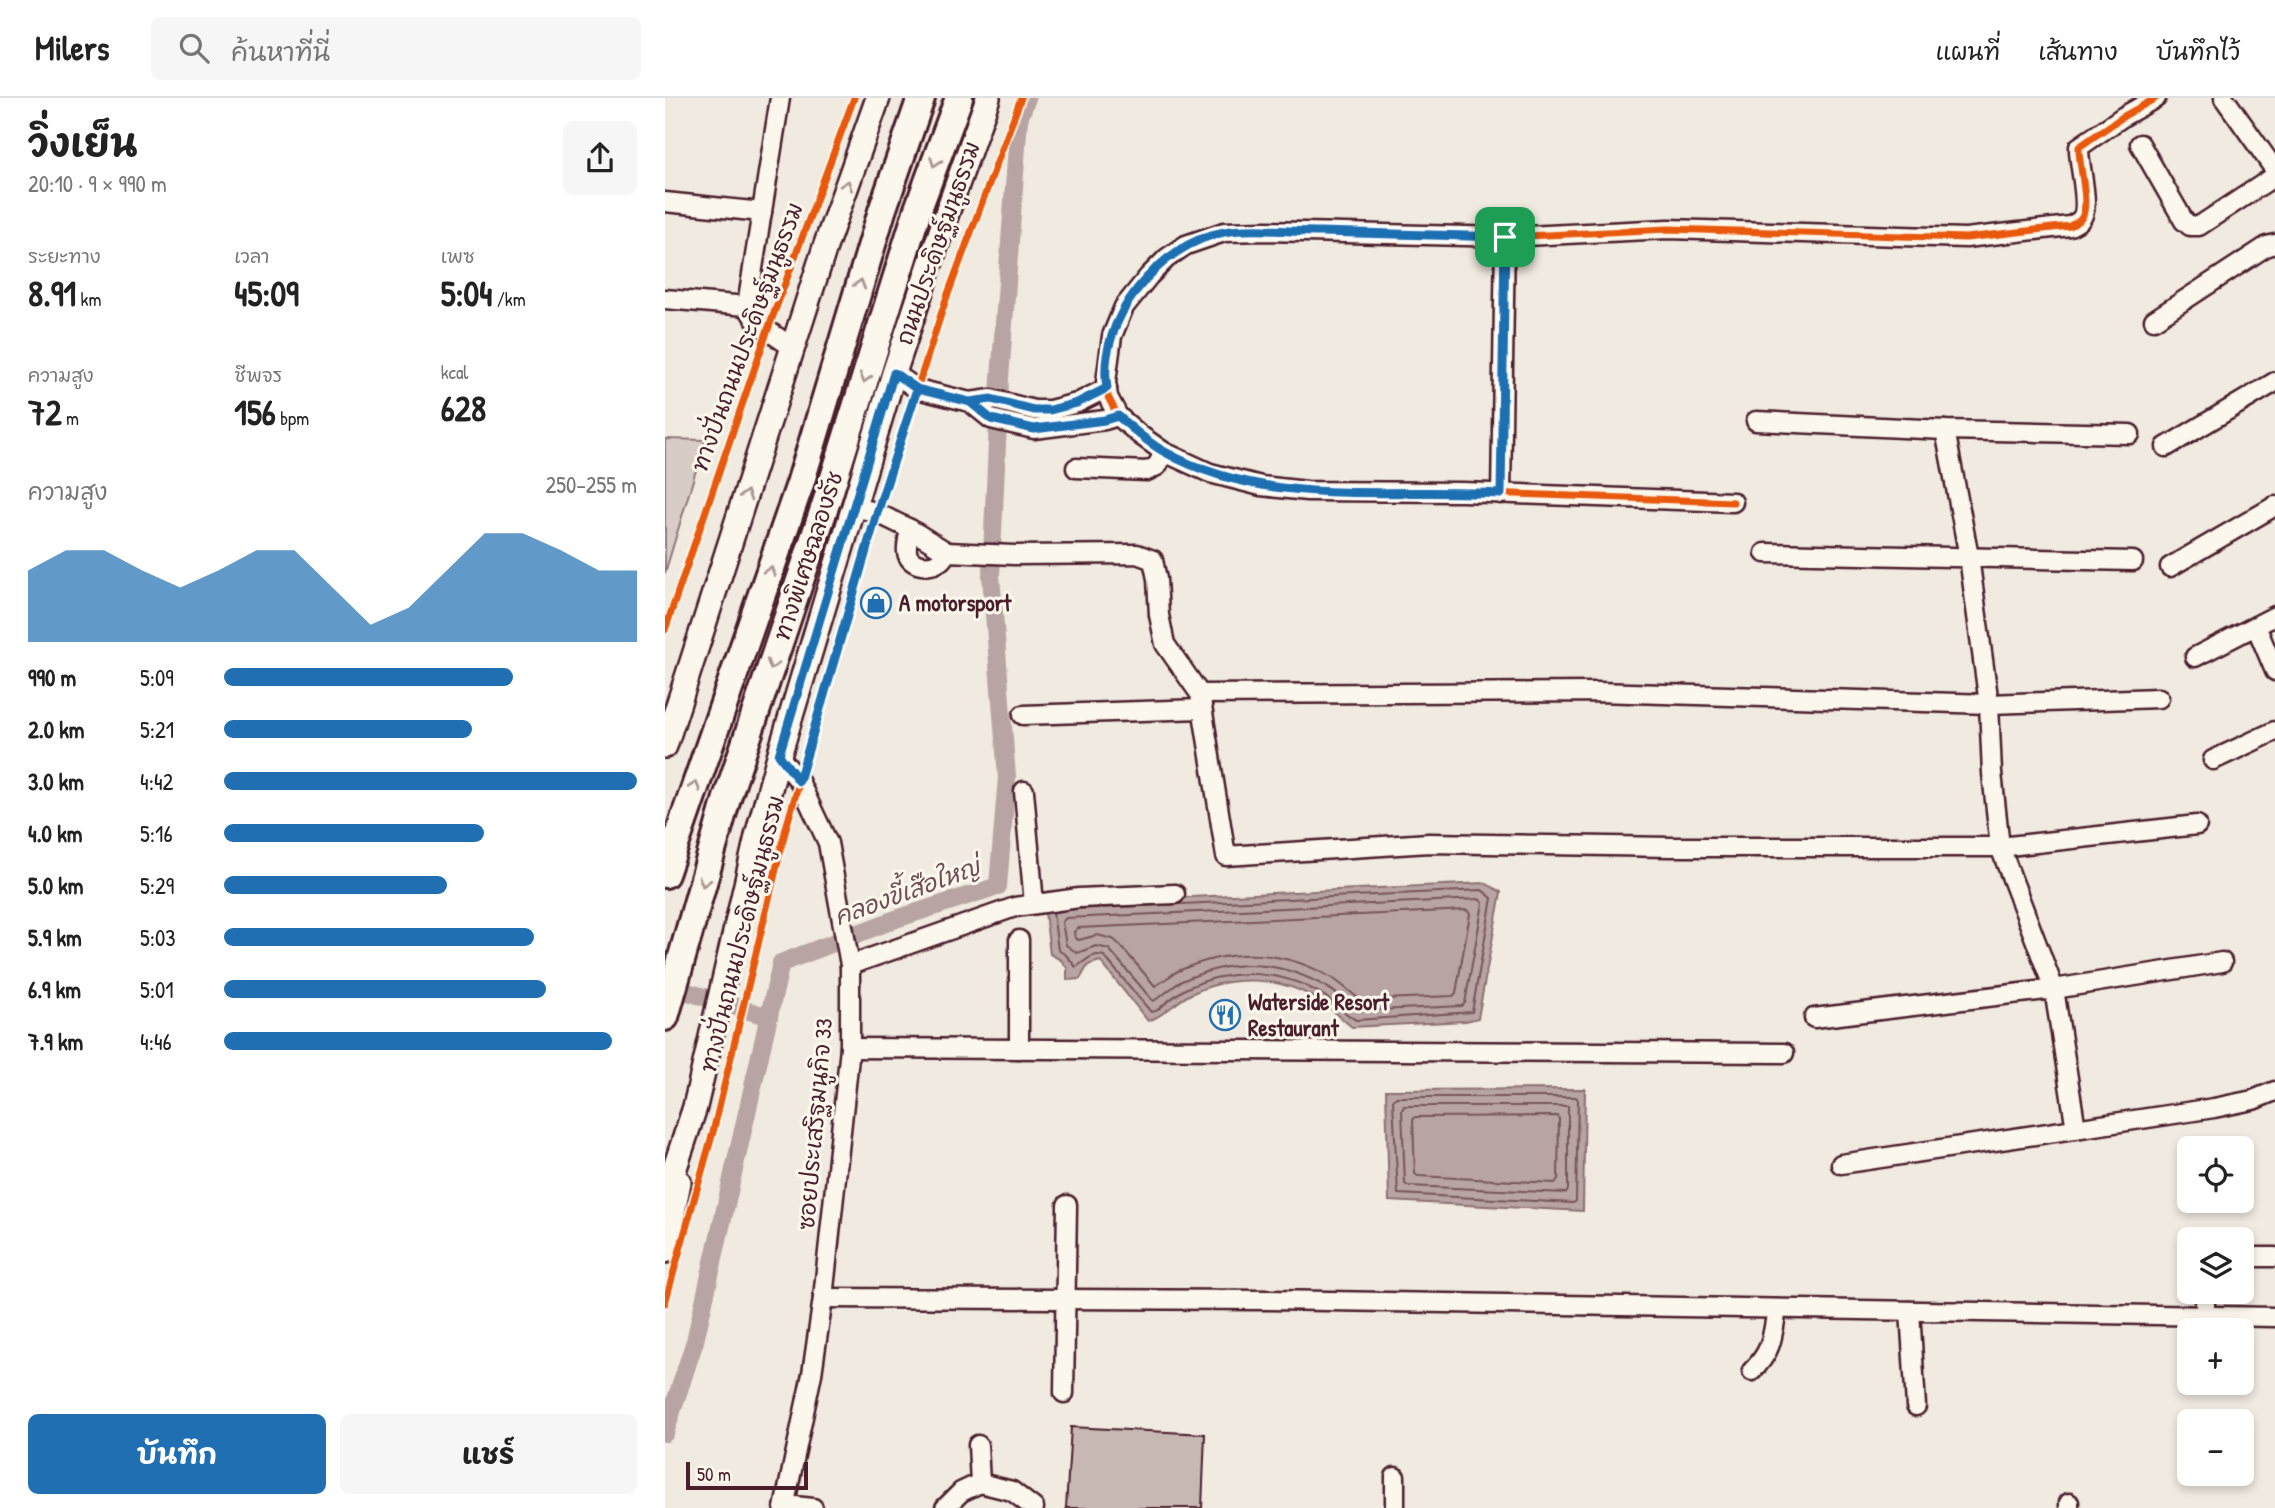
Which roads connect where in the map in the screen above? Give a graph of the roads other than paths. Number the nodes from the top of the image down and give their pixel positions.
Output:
1 (780, 98) edge
2 (878, 98) edge
3 (922, 98) edge
4 (959, 98) edge
5 (988, 98) edge
6 (2155, 98) edge
7 (2224, 98) edge
8 (2140, 144) dead end
9 (2275, 170) edge
10 (2275, 176) edge
11 (665, 202) edge
12 (762, 212) junction
13 (1505, 237) junction
14 (2275, 244) edge
15 (665, 299) edge
16 (747, 306) junction
17 (2154, 320) dead end
18 (792, 347) junction
19 (894, 373) junction
20 (2275, 382) edge
21 (1107, 388) junction
22 (970, 402) junction
23 (1118, 416) junction
24 (1755, 421) dead end
25 (1945, 430) junction
26 (2130, 434) dead end
27 (2166, 447) dead end
28 (1164, 452) junction
29 (1076, 468) dead end
30 (1501, 494) junction
31 (1733, 502) dead end
32 (853, 506) junction
33 (2275, 506) edge
34 (910, 529) junction
35 (947, 552) junction
36 (1765, 554) dead end
37 (1969, 557) junction
38 (2133, 561) dead end
39 (2170, 567) dead end
40 (2275, 616) edge
41 (2256, 626) junction
42 (2195, 657) dead end
43 (2275, 671) edge
44 (2159, 698) dead end
45 (1201, 701) junction
46 (1989, 704) junction
47 (1023, 715) dead end
48 (2275, 731) edge
49 (665, 746) edge
50 (779, 755) junction
51 (2213, 760) dead end
52 (1024, 791) dead end
53 (2197, 825) dead end
54 (2000, 847) junction
55 (665, 874) edge
56 (1175, 894) dead end
57 (1034, 905) junction
58 (1019, 940) dead end
59 (2222, 962) dead end
60 (850, 965) junction
61 (2054, 989) junction
62 (665, 1017) edge
63 (1814, 1018) dead end
64 (851, 1048) junction
65 (1019, 1049) junction
66 (1784, 1053) dead end
67 (2275, 1091) edge
68 (695, 1107) junction
69 (2076, 1129) junction
70 (1841, 1164) dead end
71 (665, 1198) edge
72 (1067, 1205) dead end
73 (665, 1251) edge
74 (2254, 1256) edge
75 (2275, 1257) edge
76 (823, 1298) junction
77 (1065, 1299) junction
78 (2205, 1304) edge
79 (1777, 1309) junction
80 (1910, 1311) junction
81 (2205, 1315) junction
82 (2275, 1317) edge
83 (1752, 1371) dead end
84 (1064, 1393) dead end
85 (1916, 1406) dead end
86 (978, 1445) dead end
87 (1395, 1477) dead end
88 (980, 1483) junction
89 (784, 1507) edge
90 (813, 1508) edge
91 (945, 1508) edge
92 (1034, 1508) edge
93 (1395, 1508) edge

1 - 12 street
18 -> 2 main road
55 -> 3 highway, ทางพิเศษฉลองรัช
4 -> 62 highway, ทางพิเศษฉลองรัช
5 - 19 main road, ถนนประดิษฐ์มนูธรรม
6 - 13 street
7 - 9 street
8 - 10 street
11 - 12 street
12 - 16 street
13 - 21 street
13 - 30 street
14 - 17 street
15 - 16 street
16 - 18 street
49 -> 18 main road
19 - 22 street
19 - 32 main road, ถนนประดิษฐ์มนูธรรม
20 - 27 street
21 - 22 street
21 - 23 street
22 - 23 street
23 - 28 street
24 - 25 street
25 - 26 street
25 - 37 street
28 - 29 street
28 - 30 street
30 - 31 street
32 - 34 street
32 - 50 main road, ถนนประดิษฐ์มนูธรรม
33 - 39 street
34 - 35 street
34 - 35 street
35 - 45 street
36 - 37 street
37 - 38 street
37 - 46 street
40 - 41 street
41 - 42 street
41 - 43 street
44 - 46 street
45 - 46 street
45 - 47 street
45 - 54 street
46 - 54 street
48 - 51 street
50 - 60 street, ซอยประเสริฐมนูกิจ 33
50 - 68 main road, ถนนประดิษฐ์มนูธรรม
52 - 57 street
53 - 54 street
54 - 61 street
56 - 57 street
57 - 60 street
58 - 65 street
59 - 61 street
60 - 64 street, ซอยประเสริฐมนูกิจ 33
61 - 63 street
61 - 69 street
64 - 65 street
64 - 76 street, ซอยประเสริฐมนูกิจ 33
65 - 66 street
67 - 69 street
68 - 71 main road, ถนนประดิษฐ์มนูธรรม
68 - 73 main road
69 - 70 street
72 - 77 street
74 - 75 street
76 - 77 street
76 - 89 street, ซอยประเสริฐมนูกิจ 33
77 - 79 street
77 - 84 street
78 - 81 street
79 - 80 street
79 - 83 street
80 - 81 street
80 - 85 street
81 - 82 street
86 - 88 street
87 - 93 street
88 - 91 street
88 - 92 street
89 - 90 street

